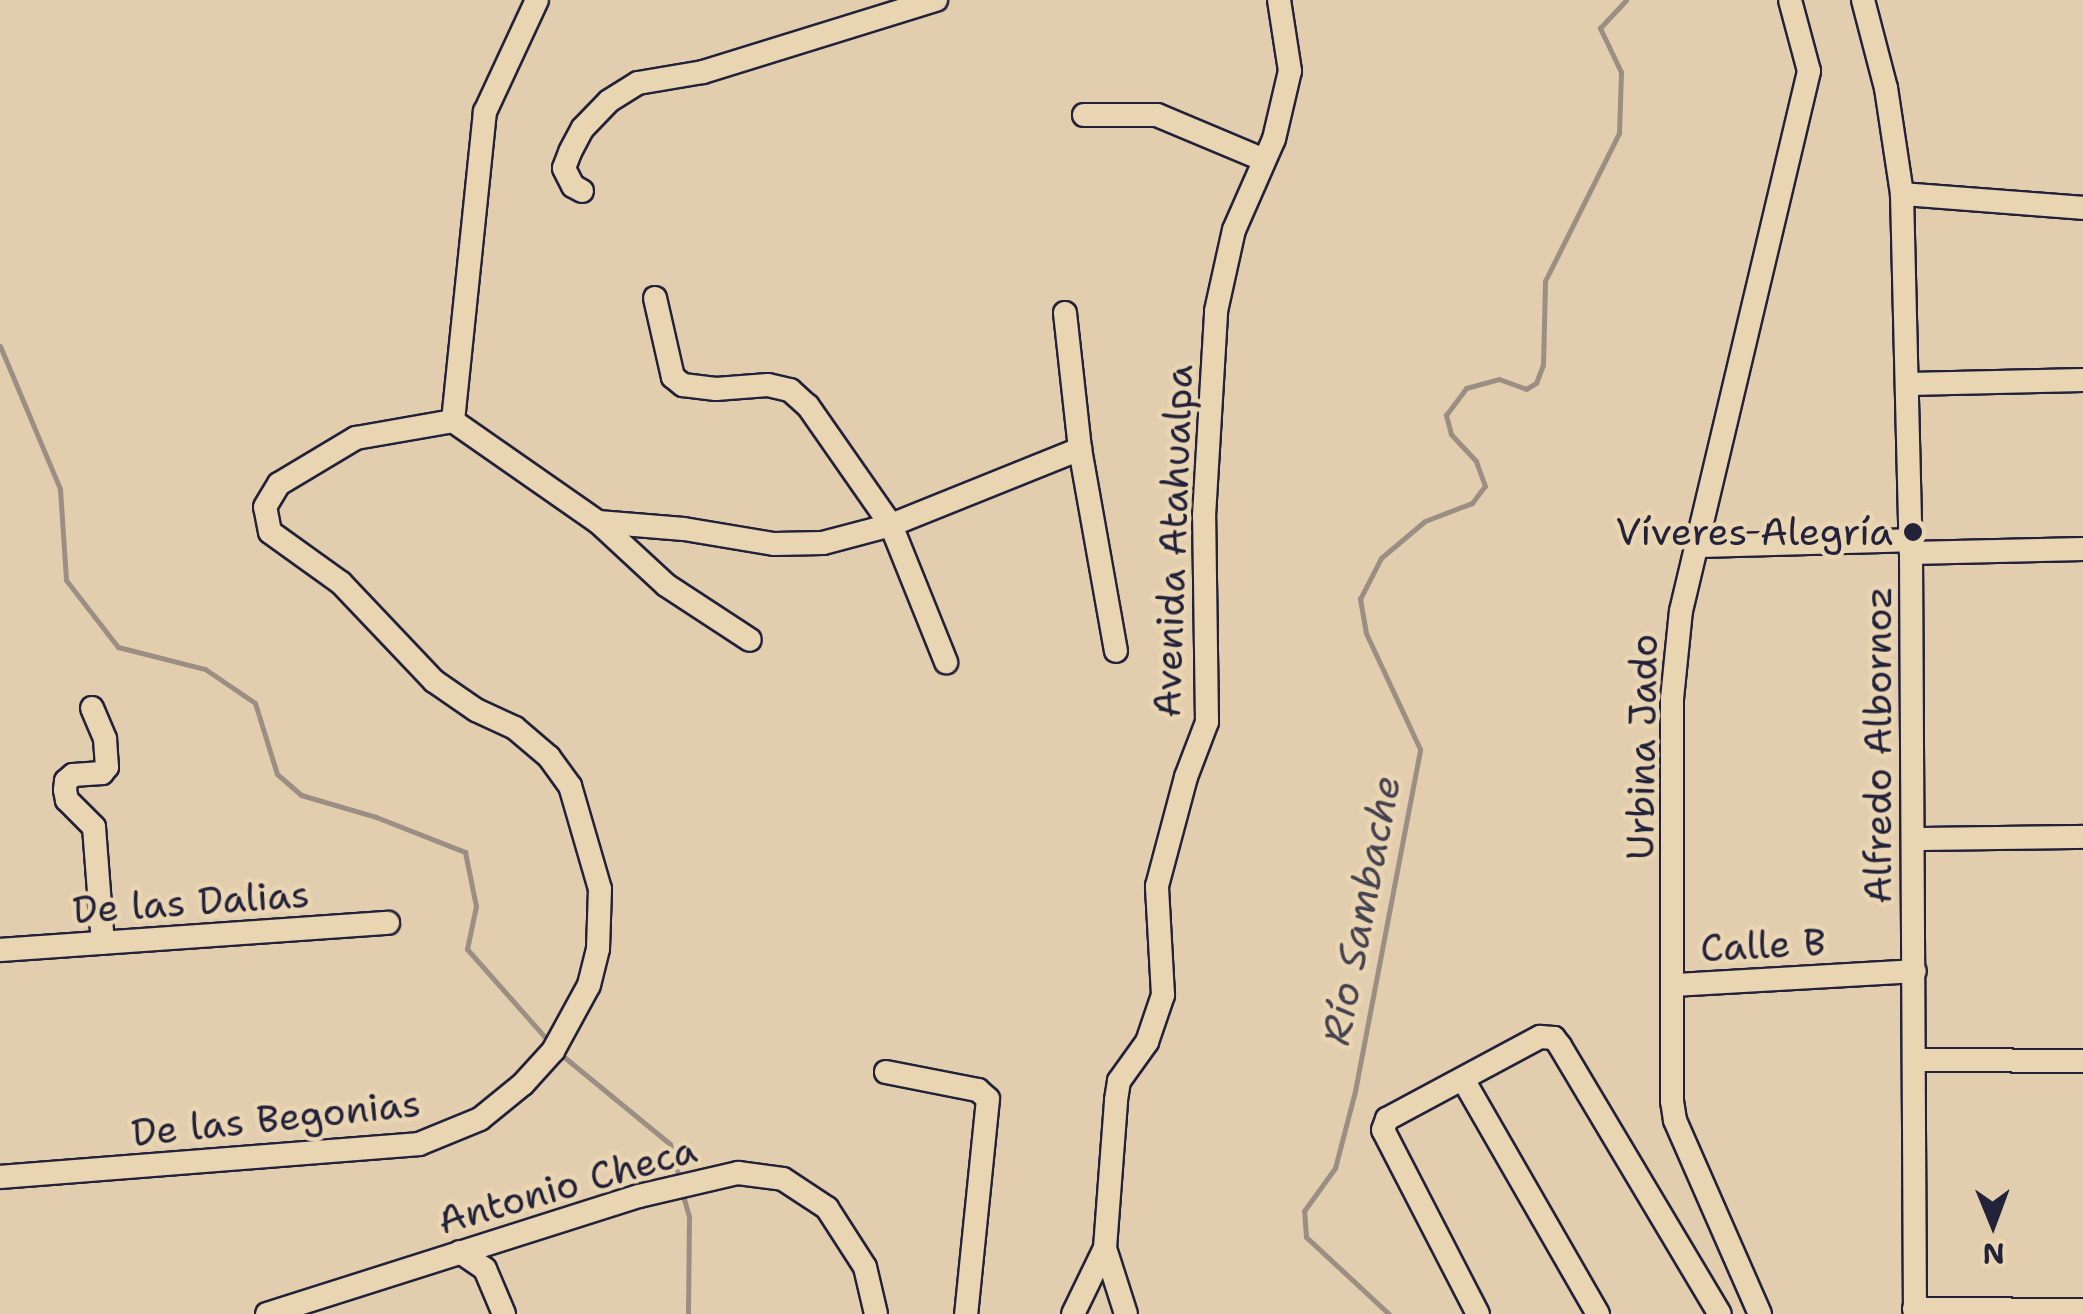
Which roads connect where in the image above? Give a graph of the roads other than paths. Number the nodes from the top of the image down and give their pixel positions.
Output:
1 (537, 0) edge
2 (935, 0) edge
3 (1279, 0) edge
4 (1790, 0) edge
5 (1863, 0) edge
6 (1084, 116) dead end
7 (1264, 160) junction
8 (582, 191) dead end
9 (1902, 194) junction
10 (2083, 208) edge
11 (655, 298) dead end
12 (1065, 313) dead end
13 (2083, 380) edge
14 (1909, 384) junction
15 (452, 421) junction
16 (1080, 449) junction
17 (598, 522) junction
18 (891, 525) junction
19 (1700, 546) junction
20 (1911, 547) junction
21 (2083, 549) edge
22 (750, 640) dead end
23 (1116, 652) dead end
24 (946, 662) dead end
25 (92, 708) dead end
26 (2083, 838) edge
27 (1912, 839) junction
28 (388, 922) dead end
29 (102, 943) junction
30 (0, 950) edge
31 (1914, 971) junction
32 (1675, 986) junction
33 (1915, 1060) junction
34 (2083, 1061) edge
35 (886, 1072) dead end
36 (1464, 1081) junction
37 (0, 1177) edge
38 (1105, 1248) junction
39 (460, 1252) junction
40 (2083, 1310) edge
41 (1914, 1312) edge
42 (267, 1314) edge
43 (504, 1314) edge
44 (876, 1314) edge
45 (966, 1314) edge
46 (1073, 1314) edge
47 (1126, 1314) edge
48 (1478, 1314) edge
49 (1598, 1314) edge
50 (1720, 1314) edge
51 (1760, 1314) edge

1 - 15 street
2 - 8 street
3 - 7 street, Avenida Atahualpa
4 - 19 street, Urbina Jado
5 - 9 street, Alfredo Albornoz
6 - 7 street
7 - 38 street, Avenida Atahualpa
9 - 10 street
9 - 14 street, Alfredo Albornoz
11 - 18 street
12 - 16 street
13 - 14 street
14 - 20 street, Alfredo Albornoz
15 - 17 street
15 - 37 street, De las Begonias
16 - 18 street
16 - 23 street
17 - 18 street
17 - 22 street
18 - 24 street
19 - 20 street
19 - 32 street, Urbina Jado
20 - 21 street
20 - 27 street, Alfredo Albornoz
25 - 29 street
26 - 27 street
27 - 31 street, Alfredo Albornoz
28 - 29 street, De las Dalias
29 - 30 street, De las Dalias
31 - 32 street, Calle B
31 - 33 street, Alfredo Albornoz
32 - 51 street, Urbina Jado
33 - 34 street
33 - 41 street, Alfredo Albornoz
35 - 45 street
36 - 48 street
36 - 49 street
36 - 50 street
38 - 46 street
38 - 47 street, Avenida Atahualpa
39 - 42 street, Antonio Checa
39 - 43 street
39 - 44 street, Antonio Checa
40 - 41 street

